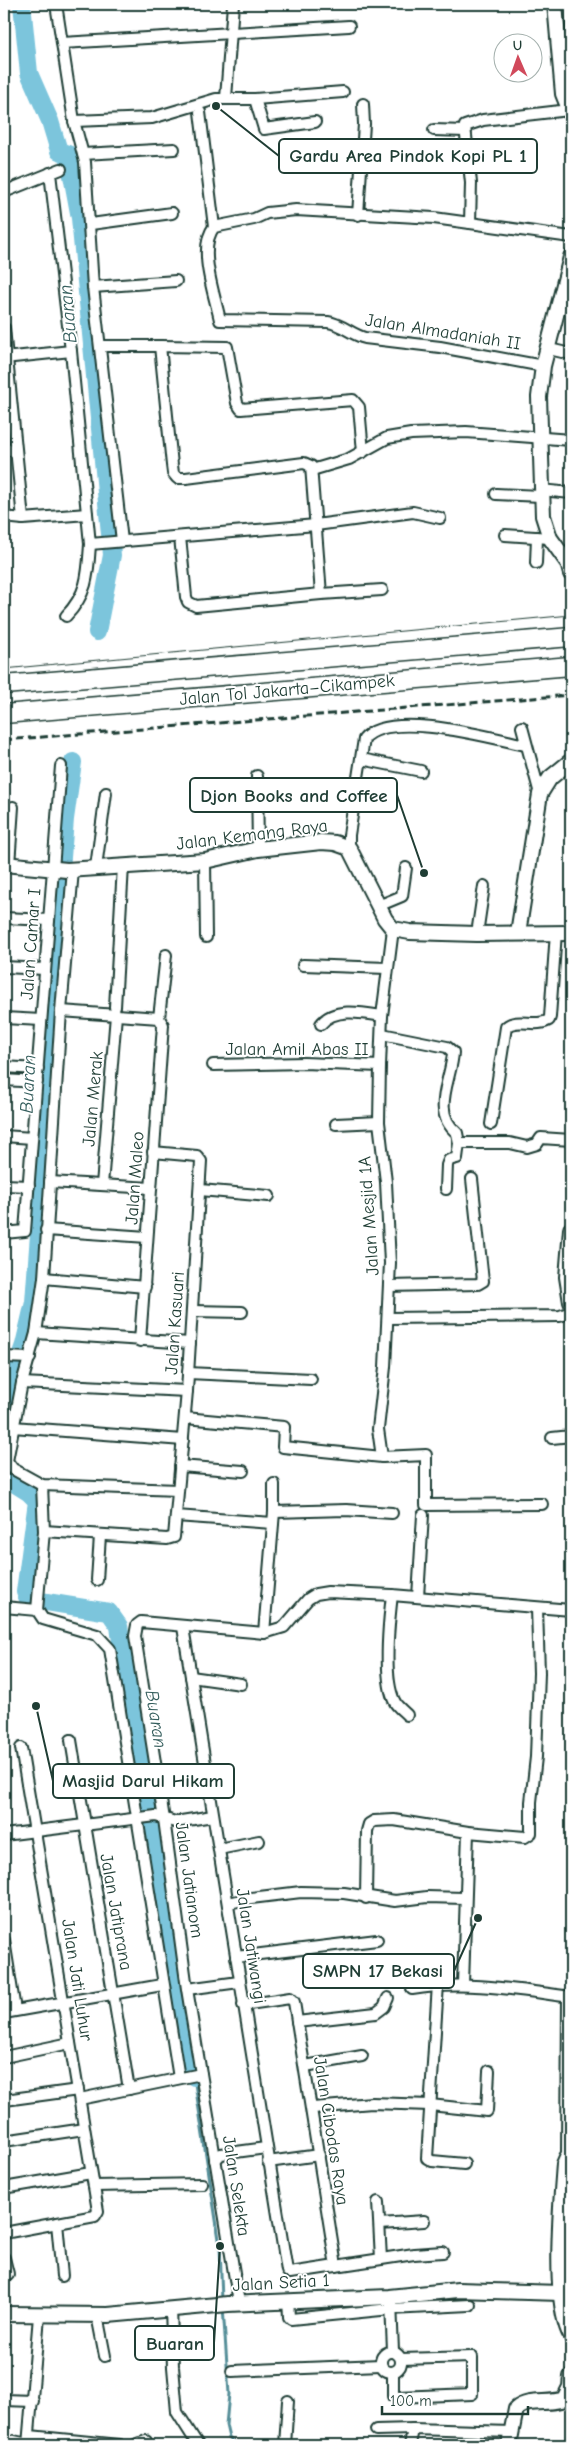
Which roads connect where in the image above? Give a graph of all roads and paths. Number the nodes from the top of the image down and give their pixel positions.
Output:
1 (56, 4) edge
2 (233, 4) edge
3 (555, 4) edge
4 (348, 26) dead end
5 (230, 34) junction
6 (62, 43) junction
7 (340, 93) dead end
8 (226, 98) junction
9 (255, 98) junction
10 (363, 104) dead end
11 (200, 112) dead end
12 (570, 112) edge
13 (74, 121) junction
14 (315, 122) dead end
15 (434, 130) dead end
16 (465, 131) junction
17 (174, 149) dead end
18 (83, 160) junction
19 (61, 169) dead end
20 (50, 173) junction
21 (4, 192) edge
22 (172, 213) dead end
23 (358, 215) junction
24 (470, 223) junction
25 (91, 224) junction
26 (214, 227) junction
27 (571, 236) edge
28 (571, 257) edge
29 (568, 279) edge
30 (176, 281) dead end
31 (93, 288) junction
32 (4, 328) edge
33 (100, 346) junction
34 (160, 346) junction
35 (549, 349) junction
36 (71, 351) junction
37 (571, 354) edge
38 (5, 357) edge
39 (543, 366) junction
40 (540, 437) junction
41 (571, 440) edge
42 (4, 447) edge
43 (16, 452) junction
44 (363, 452) junction
45 (312, 470) junction
46 (541, 493) junction
47 (571, 493) edge
48 (496, 494) dead end
49 (87, 514) junction
50 (4, 517) edge
51 (440, 518) dead end
52 (24, 519) junction
53 (316, 525) junction
54 (505, 534) dead end
55 (180, 537) junction
56 (543, 537) junction
57 (120, 542) junction
58 (93, 544) junction
59 (536, 564) dead end
60 (571, 574) edge
61 (382, 590) dead end
62 (321, 594) junction
63 (66, 616) dead end
64 (571, 637) edge
65 (571, 666) edge
66 (4, 685) edge
67 (4, 714) edge
68 (522, 727) dead end
69 (525, 745) junction
70 (361, 759) junction
71 (571, 761) edge
72 (61, 766) dead end
73 (421, 771) dead end
74 (257, 776) dead end
75 (106, 793) dead end
76 (540, 794) junction
77 (13, 807) dead end
78 (349, 848) junction
79 (258, 849) junction
80 (205, 861) junction
81 (6, 864) edge
82 (123, 866) junction
83 (96, 867) junction
84 (406, 868) dead end
85 (62, 869) junction
86 (484, 886) dead end
87 (378, 906) junction
88 (4, 918) edge
89 (49, 920) junction
90 (393, 929) junction
91 (556, 932) junction
92 (518, 933) junction
93 (571, 933) edge
94 (477, 934) junction
95 (206, 937) dead end
96 (166, 955) dead end
97 (303, 965) dead end
98 (4, 967) edge
99 (387, 968) junction
100 (45, 969) junction
101 (60, 1011) junction
102 (115, 1011) junction
103 (382, 1016) junction
104 (4, 1018) edge
105 (159, 1018) junction
106 (42, 1020) junction
107 (321, 1024) dead end
108 (382, 1034) junction
109 (50, 1049) junction
110 (213, 1065) dead end
111 (380, 1066) junction
112 (4, 1067) edge
113 (38, 1069) junction
114 (4, 1080) edge
115 (37, 1082) junction
116 (379, 1122) junction
117 (336, 1124) dead end
118 (491, 1124) dead end
119 (4, 1136) edge
120 (32, 1138) junction
121 (571, 1140) edge
122 (459, 1143) junction
123 (153, 1152) junction
124 (472, 1179) dead end
125 (50, 1182) junction
126 (4, 1185) edge
127 (102, 1185) junction
128 (29, 1186) junction
129 (151, 1188) junction
130 (200, 1190) junction
131 (446, 1190) dead end
132 (269, 1196) dead end
133 (571, 1229) edge
134 (46, 1230) junction
135 (4, 1234) edge
136 (147, 1237) junction
137 (44, 1278) junction
138 (390, 1286) junction
139 (145, 1287) junction
140 (571, 1302) edge
141 (192, 1311) junction
142 (242, 1312) dead end
143 (571, 1312) edge
144 (388, 1318) junction
145 (36, 1333) junction
146 (140, 1341) junction
147 (190, 1343) junction
148 (8, 1357) edge
149 (27, 1358) junction
150 (188, 1373) junction
151 (311, 1379) dead end
152 (22, 1383) junction
153 (187, 1392) junction
154 (185, 1418) junction
155 (10, 1423) edge
156 (571, 1436) edge
157 (552, 1438) dead end
158 (183, 1440) junction
159 (382, 1457) junction
160 (180, 1466) junction
161 (243, 1471) dead end
162 (274, 1484) dead end
163 (42, 1485) junction
164 (178, 1490) junction
165 (542, 1504) dead end
166 (392, 1512) dead end
167 (423, 1515) dead end
168 (176, 1516) junction
169 (274, 1517) junction
170 (44, 1531) junction
171 (100, 1536) junction
172 (97, 1580) dead end
173 (392, 1595) junction
174 (418, 1597) junction
175 (4, 1607) edge
176 (37, 1607) junction
177 (537, 1608) junction
178 (571, 1610) edge
179 (183, 1627) junction
180 (264, 1633) junction
181 (191, 1677) junction
182 (241, 1684) dead end
183 (407, 1715) dead end
184 (71, 1740) dead end
185 (21, 1748) dead end
186 (213, 1816) junction
187 (151, 1818) junction
188 (85, 1824) junction
189 (36, 1831) junction
190 (468, 1832) junction
191 (4, 1835) edge
192 (259, 1841) dead end
193 (219, 1849) junction
194 (366, 1898) junction
195 (464, 1898) junction
196 (229, 1903) junction
197 (4, 1940) edge
198 (377, 1940) dead end
199 (236, 1957) junction
200 (239, 1982) junction
201 (438, 1984) junction
202 (463, 1984) junction
203 (162, 1985) junction
204 (187, 1989) junction
205 (412, 1989) dead end
206 (114, 1993) junction
207 (569, 1997) edge
208 (388, 1998) dead end
209 (64, 2001) junction
210 (243, 2005) junction
211 (15, 2010) junction
212 (4, 2013) edge
213 (297, 2022) junction
214 (70, 2043) junction
215 (362, 2056) dead end
216 (4, 2057) edge
217 (304, 2066) junction
218 (489, 2072) dead end
219 (198, 2074) junction
220 (181, 2078) junction
221 (129, 2089) junction
222 (79, 2095) junction
223 (6, 2100) dead end
224 (430, 2105) junction
225 (313, 2108) junction
226 (84, 2129) junction
227 (4, 2141) edge
228 (266, 2148) junction
229 (319, 2155) junction
230 (569, 2156) edge
231 (215, 2160) junction
232 (268, 2162) junction
233 (464, 2164) dead end
234 (91, 2173) junction
235 (202, 2184) dead end
236 (94, 2186) junction
237 (4, 2188) edge
238 (378, 2202) dead end
239 (424, 2220) dead end
240 (57, 2223) junction
241 (380, 2224) junction
242 (4, 2233) edge
243 (443, 2252) dead end
244 (4, 2258) edge
245 (381, 2259) junction
246 (336, 2266) junction
247 (8, 2274) dead end
248 (62, 2276) dead end
249 (560, 2293) junction
250 (390, 2303) junction
251 (229, 2304) junction
252 (470, 2306) dead end
253 (171, 2308) junction
254 (4, 2314) edge
255 (97, 2315) junction
256 (39, 2316) junction
257 (571, 2336) edge
258 (393, 2351) junction
259 (105, 2356) dead end
260 (401, 2359) junction
261 (381, 2365) junction
262 (232, 2371) dead end
263 (393, 2372) junction
264 (571, 2377) edge
265 (4, 2400) edge
266 (33, 2401) junction
267 (288, 2401) dead end
268 (413, 2429) junction
269 (376, 2430) dead end
270 (4, 2439) edge
271 (510, 2439) edge
272 (146, 2441) dead end
273 (29, 2442) edge
274 (120, 2445) edge
275 (135, 2445) edge
276 (198, 2445) edge
277 (285, 2445) edge
278 (410, 2445) edge

1 - 6 street
2 - 5 street
3 - 12 street
4 - 5 street
5 - 6 street
5 - 8 street
6 - 13 street
7 - 9 street
8 - 9 street
8 - 13 street
9 - 14 street
10 - 23 street
11 - 26 street
12 - 16 street
13 - 18 street
15 - 16 street
16 - 24 street
17 - 18 street
18 - 25 street
19 - 20 street
20 - 21 street
20 - 36 street
22 - 25 street
23 - 24 street
23 - 26 street
24 - 27 street
25 - 31 street
26 - 39 street, Jalan Almadaniah II
28 - 29 street
29 - 35 street
30 - 31 street
31 - 33 street
32 - 38 street
33 - 34 street
33 - 57 street
34 - 44 street
34 - 45 street
35 - 37 street
35 - 39 street
36 - 38 street
36 - 49 street
38 - 43 street
39 - 40 street
40 - 41 street
40 - 44 street
40 - 46 street
42 - 43 street
43 - 52 street
44 - 45 street
45 - 53 street
46 - 47 street
46 - 48 street
46 - 56 street
49 - 52 street
49 - 58 street
50 - 52 street
51 - 53 street
53 - 55 street
53 - 62 street
54 - 56 street
55 - 57 street
55 - 62 street
56 - 59 street
56 - 60 street
57 - 58 street
58 - 63 street
61 - 62 street
64 - 66 highway, Jalan Tol Jakarta–Cikampek
65 - 67 highway, Jalan Tol Jakarta–Cikampek
68 - 69 street
69 - 70 street
69 - 76 street
70 - 73 street
70 - 78 street
71 - 76 street
72 - 85 street
74 - 79 street
75 - 83 street
76 - 92 street
77 - 81 street
78 - 79 street, Jalan Kemang Raya
78 - 87 street, Jalan Kemang Raya
79 - 80 street, Jalan Kemang Raya
80 - 82 street, Jalan Kemang Raya
80 - 95 street
81 - 85 street, Jalan Kemang Raya
82 - 83 street, Jalan Kemang Raya
82 - 102 street, Jalan Merak
83 - 85 street, Jalan Kemang Raya
84 - 87 street
85 - 89 street, Jalan Camar I
85 - 101 street
86 - 94 street
87 - 90 street, Jalan Kemang Raya
88 - 89 street
89 - 100 street, Jalan Camar I
90 - 94 street
90 - 99 street, Jalan Mesjid 1A
91 - 92 street
91 - 93 street
91 - 118 street
92 - 94 street
96 - 105 street, Jalan Maleo
97 - 99 street
98 - 100 street
99 - 103 street, Jalan Mesjid 1A
100 - 106 street, Jalan Camar I
101 - 102 street
101 - 109 street
102 - 105 street
102 - 127 street, Jalan Merak
103 - 107 street
103 - 108 street, Jalan Mesjid 1A
104 - 106 street
105 - 123 street, Jalan Maleo
106 - 109 street, Jalan Camar I
108 - 111 street, Jalan Mesjid 1A
108 - 122 street
109 - 113 street, Jalan Camar I
109 - 125 street
110 - 111 street, Jalan Amil Abas II
111 - 116 street, Jalan Mesjid 1A
112 - 113 street
113 - 115 street, Jalan Camar I
114 - 115 street
115 - 120 street, Jalan Camar I
116 - 117 street
116 - 138 street, Jalan Mesjid 1A
119 - 120 street
120 - 128 street, Jalan Camar I
121 - 122 street
122 - 131 street
123 - 129 street, Jalan Maleo
123 - 130 street, Jalan Kasuari
124 - 138 street
125 - 127 street
125 - 134 street
126 - 128 street
127 - 129 street
128 - 135 street, Jalan Camar I
129 - 136 street, Jalan Maleo
130 - 132 street
130 - 141 street, Jalan Kasuari
133 - 140 street
134 - 136 street
134 - 137 street
136 - 139 street, Jalan Maleo
137 - 139 street
137 - 145 street
138 - 144 street, Jalan Mesjid 1A
139 - 146 street, Jalan Maleo
141 - 142 street
141 - 147 street, Jalan Kasuari
143 - 144 street
144 - 159 street, Jalan Mesjid 1A
145 - 146 street
145 - 149 street
146 - 147 street
147 - 150 street, Jalan Kasuari
148 - 149 street
149 - 152 street
150 - 151 street
150 - 153 street, Jalan Kasuari
152 - 153 street
152 - 155 street
153 - 154 street, Jalan Kasuari
154 - 158 street, Jalan Kasuari
154 - 159 street
155 - 158 street
155 - 163 street
156 - 157 street
158 - 160 street, Jalan Kasuari
159 - 165 street
160 - 161 street
160 - 164 street, Jalan Kasuari
162 - 169 street
163 - 164 street
163 - 170 street
164 - 168 street, Jalan Kasuari
166 - 169 street
167 - 174 street
168 - 169 street
168 - 171 street, Jalan Kasuari
169 - 180 street
170 - 171 street
170 - 176 street
171 - 172 street
173 - 174 street
173 - 180 street
173 - 183 street
174 - 177 street
175 - 176 street
176 - 187 street
177 - 178 street
177 - 190 street
179 - 180 street
179 - 181 street, Jalan Jatiwangi
179 - 187 street, Jalan Jatianom
181 - 182 street
181 - 186 street, Jalan Jatiwangi
184 - 188 street, Jalan Jatiprana
185 - 189 street, Jalan Jati Luhur
186 - 187 street
186 - 193 street, Jalan Jatiwangi
187 - 188 street
187 - 203 street
187 - 204 street, Jalan Jatianom
188 - 189 street
188 - 206 street, Jalan Jatiprana
189 - 191 street
189 - 209 street, Jalan Jati Luhur
190 - 194 street
190 - 195 street
192 - 193 street
193 - 196 street, Jalan Jatiwangi
194 - 195 street
194 - 196 street
195 - 202 street
196 - 199 street, Jalan Jatiwangi
197 - 211 street
198 - 199 street
199 - 200 street, Jalan Jatiwangi
200 - 204 street
200 - 210 street, Jalan Jatiwangi
201 - 202 street
201 - 205 street
201 - 224 street
202 - 207 street
203 - 206 street
203 - 220 street
204 - 219 street, Jalan Jatianom
206 - 209 street
206 - 221 street, Jalan Jatiprana
207 - 230 street
208 - 213 street
209 - 211 street
209 - 214 street, Jalan Jati Luhur
210 - 213 street, Jalan Cibodas Raya
210 - 228 street, Jalan Jatiwangi
211 - 212 street
213 - 217 street, Jalan Cibodas Raya
214 - 216 street
214 - 222 street, Jalan Jati Luhur
215 - 217 street
217 - 225 street, Jalan Cibodas Raya
218 - 224 street
219 - 220 street
219 - 231 street, Jalan Selekta
220 - 221 street
221 - 222 street
222 - 223 street
222 - 226 street, Jalan Jati Luhur
224 - 225 street
224 - 233 street
225 - 229 street, Jalan Cibodas Raya
226 - 227 street
226 - 234 street, Jalan Jati Luhur
228 - 231 street
228 - 232 street, Jalan Jatiwangi
229 - 232 street
229 - 246 street, Jalan Cibodas Raya
230 - 249 street
231 - 251 street, Jalan Selekta
232 - 246 street, Jalan Jatiwangi
234 - 236 street, Jalan Jati Luhur
234 - 237 street
235 - 236 street
236 - 240 street, Jalan Jati Luhur
238 - 241 street
239 - 241 street
240 - 242 street
240 - 248 street
241 - 245 street
243 - 245 street
244 - 247 street
245 - 246 street
249 - 250 street, Jalan Setia 1
249 - 257 street
250 - 251 street, Jalan Setia 1
250 - 252 street
250 - 258 street
251 - 253 street, Jalan Setia 1
253 - 255 street, Jalan Setia 1
253 - 276 street
254 - 256 street, Jalan Setia 1
255 - 256 street, Jalan Setia 1
255 - 259 street
256 - 266 street
258 - 260 street
258 - 261 street
260 - 263 street
260 - 263 street
261 - 262 street
261 - 263 street
264 - 271 street
265 - 266 street
266 - 273 street
267 - 277 street
268 - 269 street
268 - 271 street
268 - 278 street
270 - 273 street
272 - 275 street
273 - 274 street

